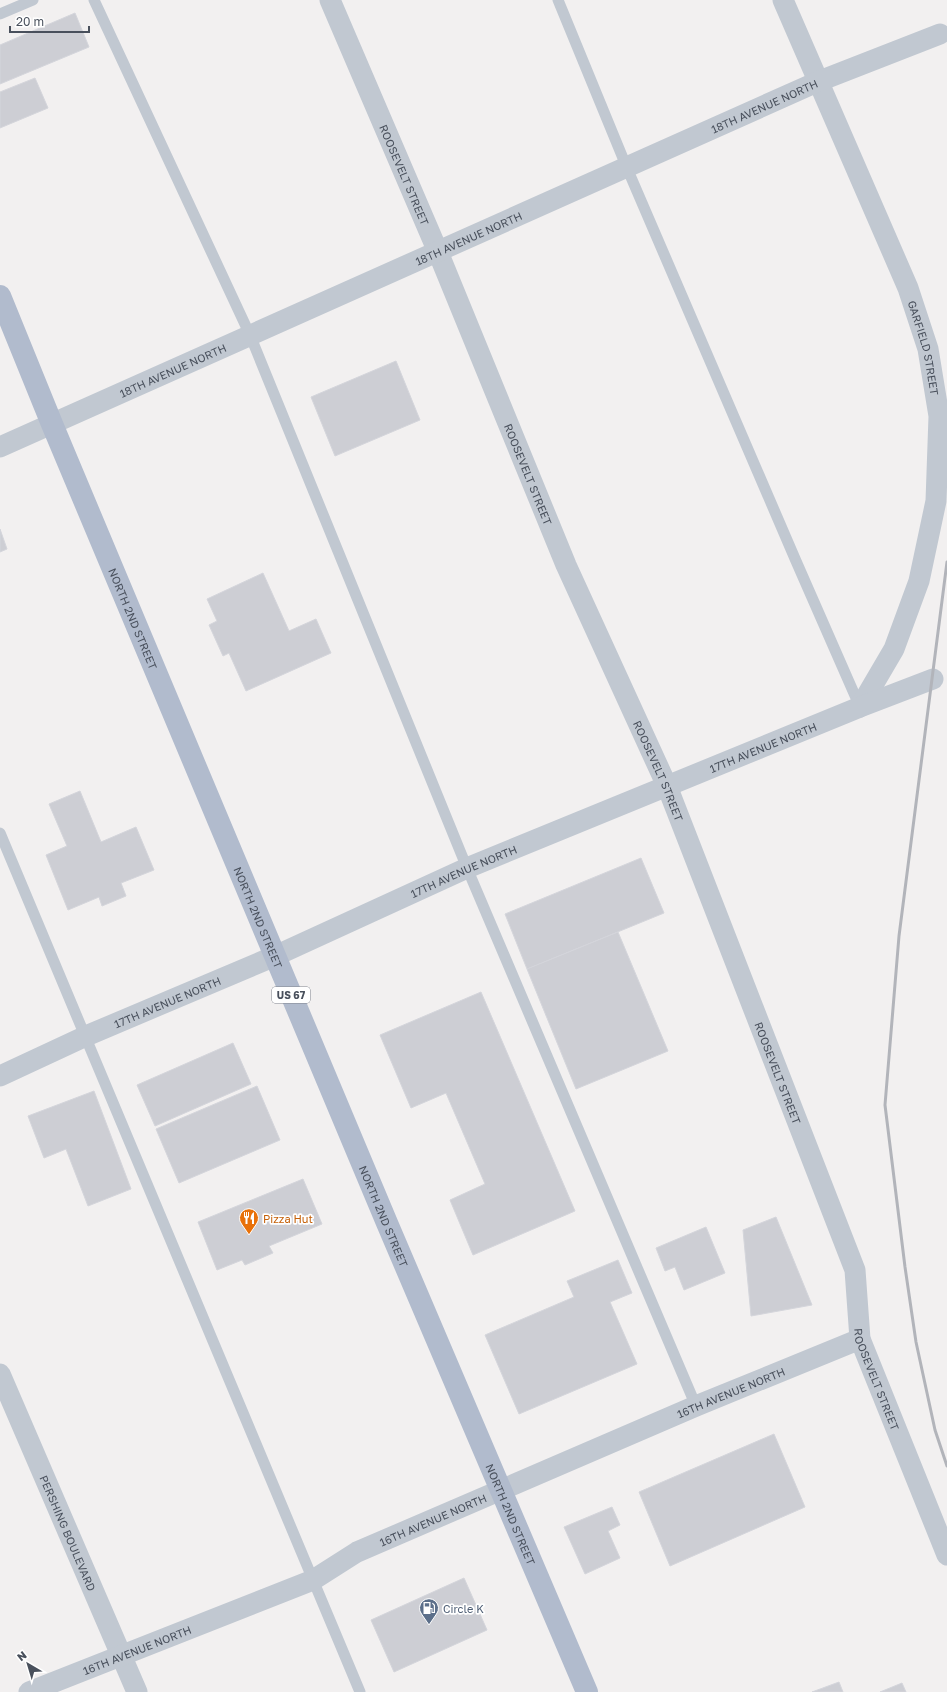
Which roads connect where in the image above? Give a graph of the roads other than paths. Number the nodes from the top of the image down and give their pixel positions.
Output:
1 (33, 0) edge
2 (94, 0) edge
3 (330, 0) edge
4 (558, 0) edge
5 (783, 0) edge
6 (0, 14) edge
7 (940, 34) dead end
8 (817, 82) junction
9 (627, 168) junction
10 (438, 252) junction
11 (0, 296) edge
12 (250, 335) junction
13 (52, 424) junction
14 (0, 447) edge
15 (940, 679) edge
16 (860, 707) junction
17 (667, 786) junction
18 (0, 833) edge
19 (467, 868) junction
20 (275, 956) junction
21 (86, 1036) junction
22 (0, 1076) edge
23 (860, 1339) junction
24 (0, 1374) edge
25 (696, 1406) junction
26 (500, 1490) junction
27 (947, 1555) edge
28 (313, 1580) junction
29 (122, 1655) junction
30 (29, 1692) edge
31 (137, 1692) edge
32 (360, 1692) edge
33 (587, 1692) edge

1 - 6 lane
2 - 12 lane
3 - 10 street, ROOSEVELT STREET
4 - 9 lane
5 - 8 street, GARFIELD STREET
7 - 8 street, 18TH AVENUE NORTH
8 - 9 street, 18TH AVENUE NORTH
8 - 16 street, GARFIELD STREET
9 - 10 street, 18TH AVENUE NORTH
9 - 16 lane
10 - 12 street, 18TH AVENUE NORTH
10 - 17 street, ROOSEVELT STREET
11 - 13 main road, NORTH 2ND STREET / US 67
12 - 13 street, 18TH AVENUE NORTH
12 - 19 lane
13 - 14 street, 18TH AVENUE NORTH
13 - 20 main road, NORTH 2ND STREET / US 67
15 - 16 street, 17TH AVENUE NORTH
16 - 17 street, 17TH AVENUE NORTH
17 - 19 street, 17TH AVENUE NORTH
17 - 23 street, ROOSEVELT STREET
18 - 21 lane
19 - 20 street, 17TH AVENUE NORTH
19 - 25 lane
20 - 21 street, 17TH AVENUE NORTH
20 - 26 main road, NORTH 2ND STREET / US 67
21 - 22 street, 17TH AVENUE NORTH
21 - 28 lane
23 - 25 street, 16TH AVENUE NORTH
23 - 27 street, ROOSEVELT STREET
24 - 29 street, PERSHING BOULEVARD
25 - 26 street, 16TH AVENUE NORTH
26 - 28 street, 16TH AVENUE NORTH
26 - 33 main road, NORTH 2ND STREET / US 67
28 - 29 street, 16TH AVENUE NORTH
28 - 32 lane
29 - 30 street, 16TH AVENUE NORTH
29 - 31 street, PERSHING BOULEVARD

